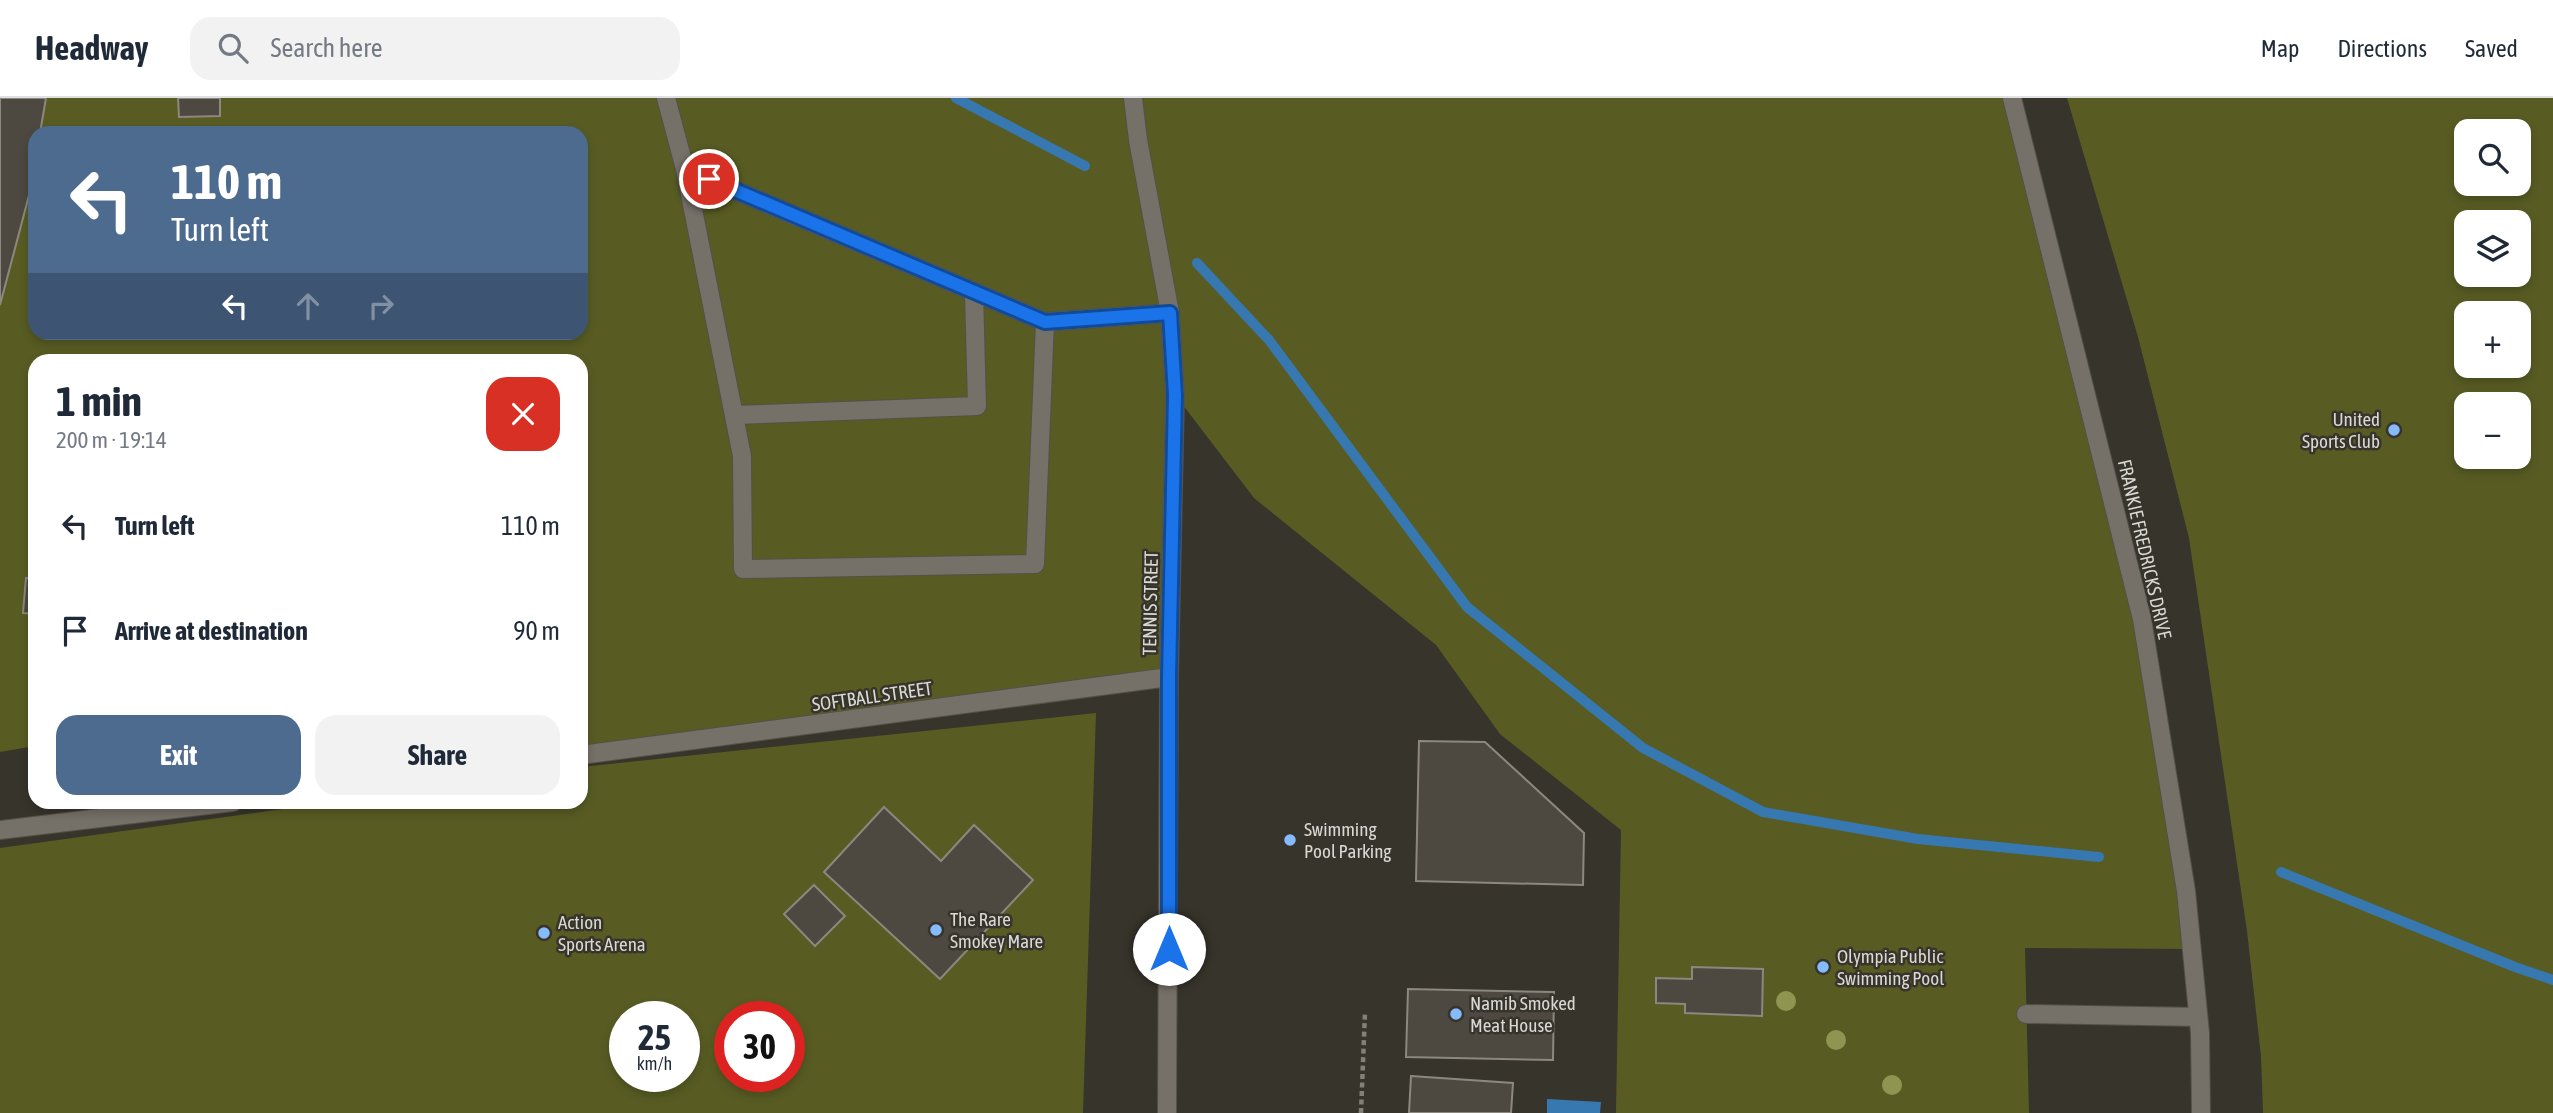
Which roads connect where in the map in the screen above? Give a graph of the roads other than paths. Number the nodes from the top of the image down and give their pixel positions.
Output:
1 (666, 98) edge
2 (1133, 98) edge
3 (2012, 98) edge
4 (685, 169) junction
5 (974, 293) junction
6 (1170, 313) junction
7 (1045, 322) junction
8 (734, 415) junction
9 (1169, 677) junction
10 (588, 754) edge
11 (175, 809) edge
12 (0, 830) edge
13 (2026, 1014) dead end
14 (2199, 1017) junction
15 (1167, 1113) edge
16 (2202, 1113) edge

1 - 4 street
2 - 6 street, TENNIS STREET
3 - 14 street, FRANKIE FREDRICKS DRIVE
4 - 5 street
4 - 8 street
5 - 7 street
5 - 8 street
6 - 7 street
6 - 9 street, TENNIS STREET
7 - 8 street
9 - 10 street, SOFTBALL STREET
9 - 15 street, TENNIS STREET
11 - 12 street
13 - 14 street
14 - 16 street, FRANKIE FREDRICKS DRIVE

